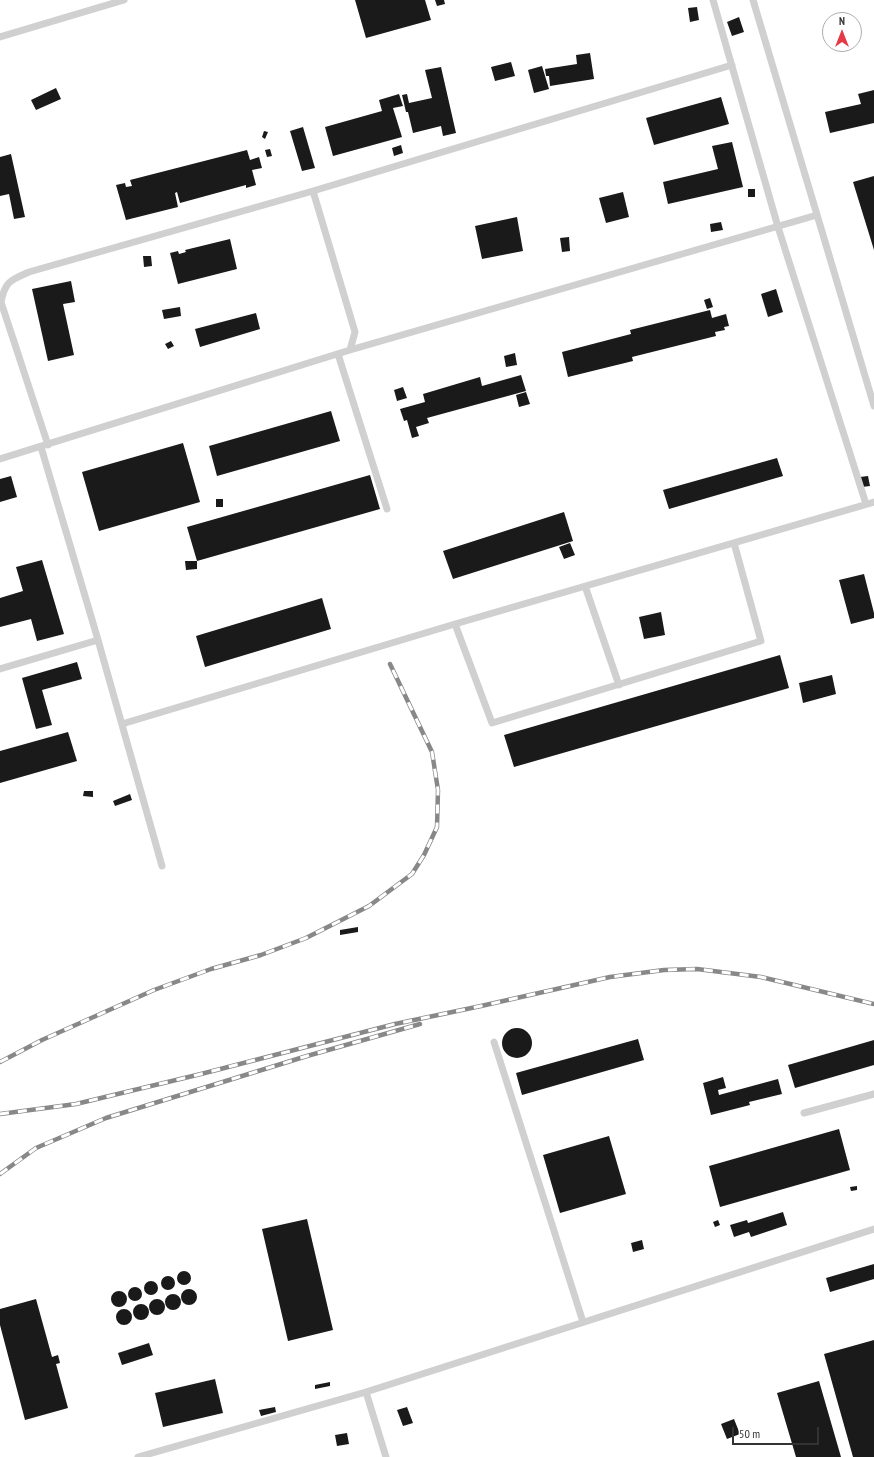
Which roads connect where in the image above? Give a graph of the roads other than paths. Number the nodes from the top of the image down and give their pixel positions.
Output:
1 (124, 0) edge
2 (713, 0) edge
3 (753, 0) edge
4 (0, 37) edge
5 (732, 65) junction
6 (314, 191) junction
7 (817, 215) junction
8 (778, 227) junction
9 (350, 350) junction
10 (338, 354) junction
11 (874, 406) edge
12 (44, 446) junction
13 (0, 459) edge
14 (874, 502) edge
15 (866, 504) junction
16 (387, 509) dead end
17 (734, 543) junction
18 (585, 586) junction
19 (455, 624) junction
20 (98, 640) junction
21 (0, 669) edge
22 (619, 685) junction
23 (122, 724) junction
24 (162, 866) dead end
25 (494, 1042) dead end
26 (874, 1094) edge
27 (804, 1113) dead end
28 (874, 1229) edge
29 (583, 1322) junction
30 (366, 1392) junction
31 (138, 1457) edge
32 (386, 1457) edge

1 - 4 lane
2 - 5 lane
3 - 7 lane
5 - 6 lane
5 - 8 lane
6 - 9 lane
6 - 12 lane
7 - 8 lane
7 - 11 lane
8 - 9 lane
8 - 15 lane
9 - 10 lane
10 - 12 lane
10 - 16 lane
12 - 13 lane
12 - 20 lane
14 - 15 lane
15 - 17 lane
17 - 18 lane
17 - 22 lane
18 - 19 lane
18 - 22 lane
19 - 22 lane
19 - 23 lane
20 - 21 lane
20 - 23 lane
23 - 24 lane
25 - 29 lane
26 - 27 lane
28 - 29 lane
29 - 30 lane
30 - 31 lane
30 - 32 lane

